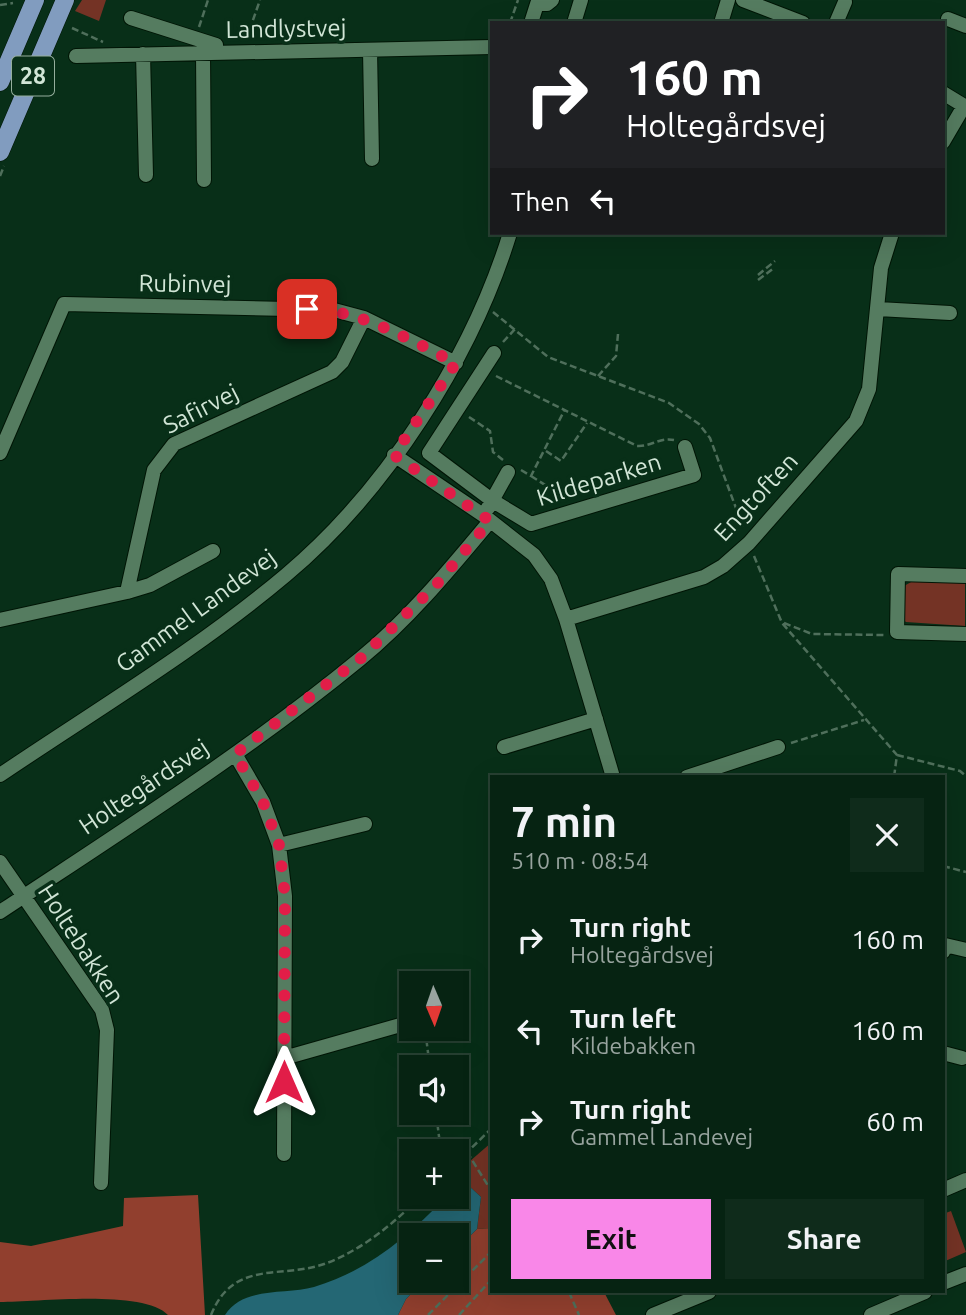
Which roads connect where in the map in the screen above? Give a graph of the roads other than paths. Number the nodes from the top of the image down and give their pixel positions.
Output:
1 (35, 0) edge
2 (65, 0) edge
3 (552, 0) edge
4 (581, 0) edge
5 (728, 0) edge
6 (743, 0) edge
7 (845, 2) dead end
8 (131, 18) dead end
9 (948, 19) dead end
10 (532, 21) edge
11 (575, 21) edge
12 (722, 21) edge
13 (798, 21) edge
14 (837, 21) edge
15 (966, 26) edge
16 (490, 47) edge
17 (210, 49) junction
18 (370, 50) junction
19 (144, 54) junction
20 (76, 55) dead end
21 (0, 82) edge
22 (945, 94) edge
23 (965, 106) edge
24 (945, 139) edge
25 (0, 152) edge
26 (372, 159) dead end
27 (146, 175) dead end
28 (204, 180) dead end
29 (509, 235) edge
30 (891, 235) edge
31 (878, 309) junction
32 (950, 313) dead end
33 (364, 317) junction
34 (494, 353) road end
35 (456, 363) junction
36 (685, 447) road end
37 (0, 453) edge
38 (394, 455) junction
39 (511, 468) road end
40 (493, 501) junction
41 (487, 518) junction
42 (213, 551) dead end
43 (966, 576) edge
44 (127, 592) junction
45 (566, 619) junction
46 (0, 620) edge
47 (966, 634) edge
48 (596, 719) junction
49 (504, 747) dead end
50 (778, 747) road end
51 (235, 754) junction
52 (0, 775) edge
53 (611, 775) edge
54 (693, 775) edge
55 (365, 824) dead end
56 (279, 845) junction
57 (0, 862) edge
58 (23, 897) junction
59 (0, 912) edge
60 (945, 945) edge
61 (966, 950) edge
62 (399, 1025) edge
63 (945, 1054) edge
64 (284, 1058) junction
65 (962, 1058) dead end
66 (284, 1154) dead end
67 (966, 1180) edge
68 (101, 1182) dead end
69 (945, 1189) edge
70 (966, 1274) edge
71 (945, 1282) edge
72 (703, 1293) edge
73 (923, 1293) edge
74 (653, 1315) edge
75 (871, 1315) edge

1 - 21 main road, 28
2 - 25 main road, 28
3 - 10 street
4 - 11 street
5 - 12 street
6 - 13 street
7 - 14 street
8 - 17 street
9 - 15 street
16 - 18 street, Landlystvej
17 - 18 street, Landlystvej
17 - 19 street, Landlystvej
17 - 28 street, Landlystvej
18 - 26 street, Landlystvej
19 - 20 street, Landlystvej
19 - 27 street
22 - 23 street
23 - 24 street
29 - 35 street, Gammel Landevej
30 - 31 street, Engtoften
31 - 32 street
31 - 45 street, Engtoften
33 - 35 street, Rubinvej
33 - 37 street, Rubinvej
33 - 44 street, Safirvej
34 - 40 street, Kildeparken
35 - 38 street, Gammel Landevej
36 - 40 street, Kildeparken
38 - 41 street
38 - 52 street, Gammel Landevej
39 - 40 street, Kildeparken
40 - 41 street, Kildeparken
41 - 45 street
41 - 51 street, Holtegårdsvej
42 - 44 street
43 - 47 street
44 - 46 street
45 - 48 street
48 - 49 street
48 - 53 street
50 - 54 street
51 - 56 street
51 - 58 street, Holtegårdsvej
55 - 56 street
56 - 64 street
57 - 58 street, Holtebakken
58 - 59 street, Holtegårdsvej
58 - 68 street, Holtebakken
60 - 61 street
62 - 64 street
63 - 65 street
64 - 66 street
67 - 69 street
70 - 71 street
72 - 74 street
73 - 75 street

